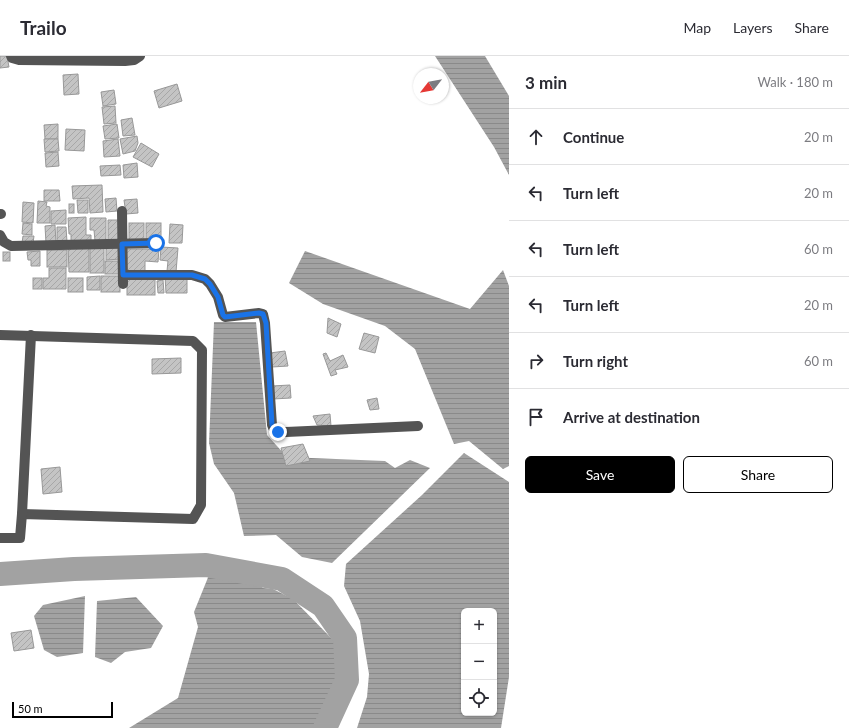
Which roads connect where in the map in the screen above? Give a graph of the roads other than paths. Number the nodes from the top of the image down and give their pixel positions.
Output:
1 (11, 56) edge
2 (140, 56) edge
3 (122, 212) dead end
4 (0, 235) edge
5 (156, 243) dead end
6 (122, 244) junction
7 (0, 335) edge
8 (31, 336) junction
9 (418, 426) dead end
10 (22, 514) junction
11 (0, 538) edge

1 - 2 street
3 - 6 street
4 - 6 street
5 - 6 street
6 - 9 street
7 - 8 street
8 - 10 street
8 - 10 street
10 - 11 street

